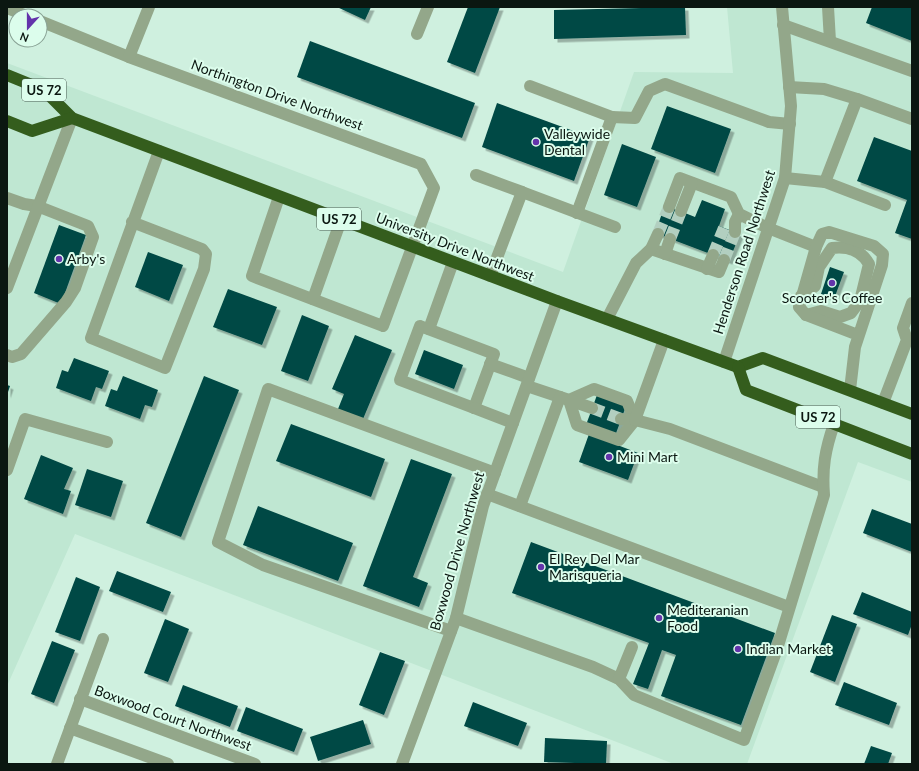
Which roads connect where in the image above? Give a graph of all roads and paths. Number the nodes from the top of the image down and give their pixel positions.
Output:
1 (149, 7) edge
2 (428, 7) edge
3 (782, 7) edge
4 (828, 7) edge
5 (48, 24) edge
6 (783, 25) junction
7 (417, 34) dead end
8 (830, 41) junction
9 (129, 57) junction
10 (912, 70) edge
11 (7, 75) edge
12 (530, 86) dead end
13 (790, 86) junction
14 (857, 99) junction
15 (612, 117) junction
16 (72, 118) junction
17 (912, 119) edge
18 (7, 121) edge
19 (790, 124) junction
20 (159, 151) junction
21 (476, 175) dead end
22 (785, 178) junction
23 (825, 182) junction
24 (692, 183) junction
25 (522, 192) junction
26 (280, 197) junction
27 (7, 198) edge
28 (885, 205) dead end
29 (37, 206) junction
30 (669, 207) tunnel mouth
31 (681, 211) tunnel mouth
32 (577, 213) junction
33 (341, 220) junction
34 (132, 222) junction
35 (615, 227) dead end
36 (768, 228) junction
37 (658, 234) tunnel mouth
38 (670, 239) tunnel mouth
39 (412, 247) junction
40 (816, 247) junction
41 (651, 249) junction
42 (665, 254) junction
43 (713, 255) tunnel mouth
44 (724, 260) tunnel mouth
45 (453, 262) junction
46 (707, 269) junction
47 (490, 276) junction
48 (7, 288) edge
49 (801, 296) junction
50 (313, 299) junction
51 (557, 302) junction
52 (912, 303) edge
53 (806, 314) junction
54 (607, 320) junction
55 (429, 329) junction
56 (858, 335) junction
57 (664, 340) junction
58 (910, 340) edge
59 (7, 354) edge
60 (724, 362) junction
61 (490, 364) junction
62 (738, 367) junction
63 (528, 382) junction
64 (850, 390) junction
65 (564, 399) junction
66 (883, 403) junction
67 (474, 408) junction
68 (592, 408) tunnel mouth
69 (912, 414) edge
70 (621, 419) tunnel mouth
71 (635, 420) junction
72 (513, 423) junction
73 (834, 424) junction
74 (106, 442) dead end
75 (10, 451) edge
76 (912, 454) edge
77 (7, 470) edge
78 (495, 473) junction
79 (823, 487) junction
80 (487, 494) junction
81 (520, 506) junction
82 (790, 607) junction
83 (456, 618) junction
84 (451, 631) junction
85 (103, 639) dead end
86 (632, 647) dead end
87 (619, 679) junction
88 (80, 699) junction
89 (70, 728) junction
90 (57, 764) edge
91 (168, 764) edge
92 (255, 764) edge
93 (402, 764) edge

1 - 9 street
2 - 7 street
3 - 6 street, Henderson Road Northwest
4 - 8 street
5 - 9 street, Northington Drive Northwest
6 - 8 street
6 - 13 street, Henderson Road Northwest
8 - 10 street
9 - 39 street, Northington Drive Northwest
11 - 16 highway, University Drive Northwest / US 72
12 - 15 street
13 - 14 street
13 - 19 street, Henderson Road Northwest
14 - 17 street
14 - 23 street
15 - 19 street
15 - 32 street
16 - 18 highway, US 72
16 - 20 highway, University Drive Northwest / US 72
16 - 29 street
19 - 22 street, Henderson Road Northwest
20 - 26 highway, University Drive Northwest / US 72
20 - 34 street
21 - 25 street
22 - 23 street
22 - 36 street, Henderson Road Northwest
23 - 28 street
24 - 30 street
24 - 31 street
24 - 36 street
25 - 32 street
25 - 47 street
26 - 33 highway, University Drive Northwest / US 72
26 - 50 street
27 - 29 street
29 - 48 street
29 - 59 street
32 - 35 street
33 - 39 highway, University Drive Northwest / US 72
33 - 50 street
34 - 34 street
36 - 40 street
36 - 60 street, Henderson Road Northwest
37 - 41 street
38 - 42 street
39 - 45 highway, University Drive Northwest / US 72
39 - 50 street, Northington Drive Northwest
40 - 49 street
40 - 56 street
41 - 42 street
41 - 54 street
42 - 46 street
43 - 46 street
44 - 46 street
45 - 47 highway, University Drive Northwest / US 72
45 - 55 street
47 - 51 highway, University Drive Northwest / US 72
49 - 53 street
49 - 53 street
51 - 54 highway, University Drive Northwest / US 72
51 - 63 street, Boxwood Drive Northwest
52 - 58 street
53 - 56 street
54 - 57 highway, University Drive Northwest / US 72
55 - 61 street
55 - 67 street
56 - 64 street
57 - 60 highway, University Drive Northwest / US 72
57 - 71 street
58 - 66 street
60 - 62 highway, University Drive Northwest / US 72
61 - 63 street
61 - 67 street
62 - 64 highway, US 72
62 - 73 highway, US 72
63 - 65 street
63 - 72 street, Boxwood Drive Northwest
64 - 66 highway, US 72
65 - 68 street
65 - 71 street
65 - 71 street
65 - 81 street
66 - 69 highway, US 72
67 - 72 street
70 - 71 street
71 - 79 street
72 - 78 street, Boxwood Drive Northwest
73 - 76 highway, US 72
73 - 79 street
74 - 75 street
75 - 77 street
78 - 80 street, Boxwood Drive Northwest
78 - 84 street
79 - 82 street
80 - 81 street
80 - 83 street, Boxwood Drive Northwest
81 - 82 street
82 - 87 street
83 - 84 street, Boxwood Drive Northwest
83 - 87 street
84 - 93 street, Boxwood Drive Northwest
85 - 88 street, Boxwood Court Northwest
86 - 87 street
88 - 89 street, Boxwood Court Northwest
88 - 92 street, Boxwood Court Northwest
89 - 90 street, Boxwood Court Northwest
89 - 91 street

